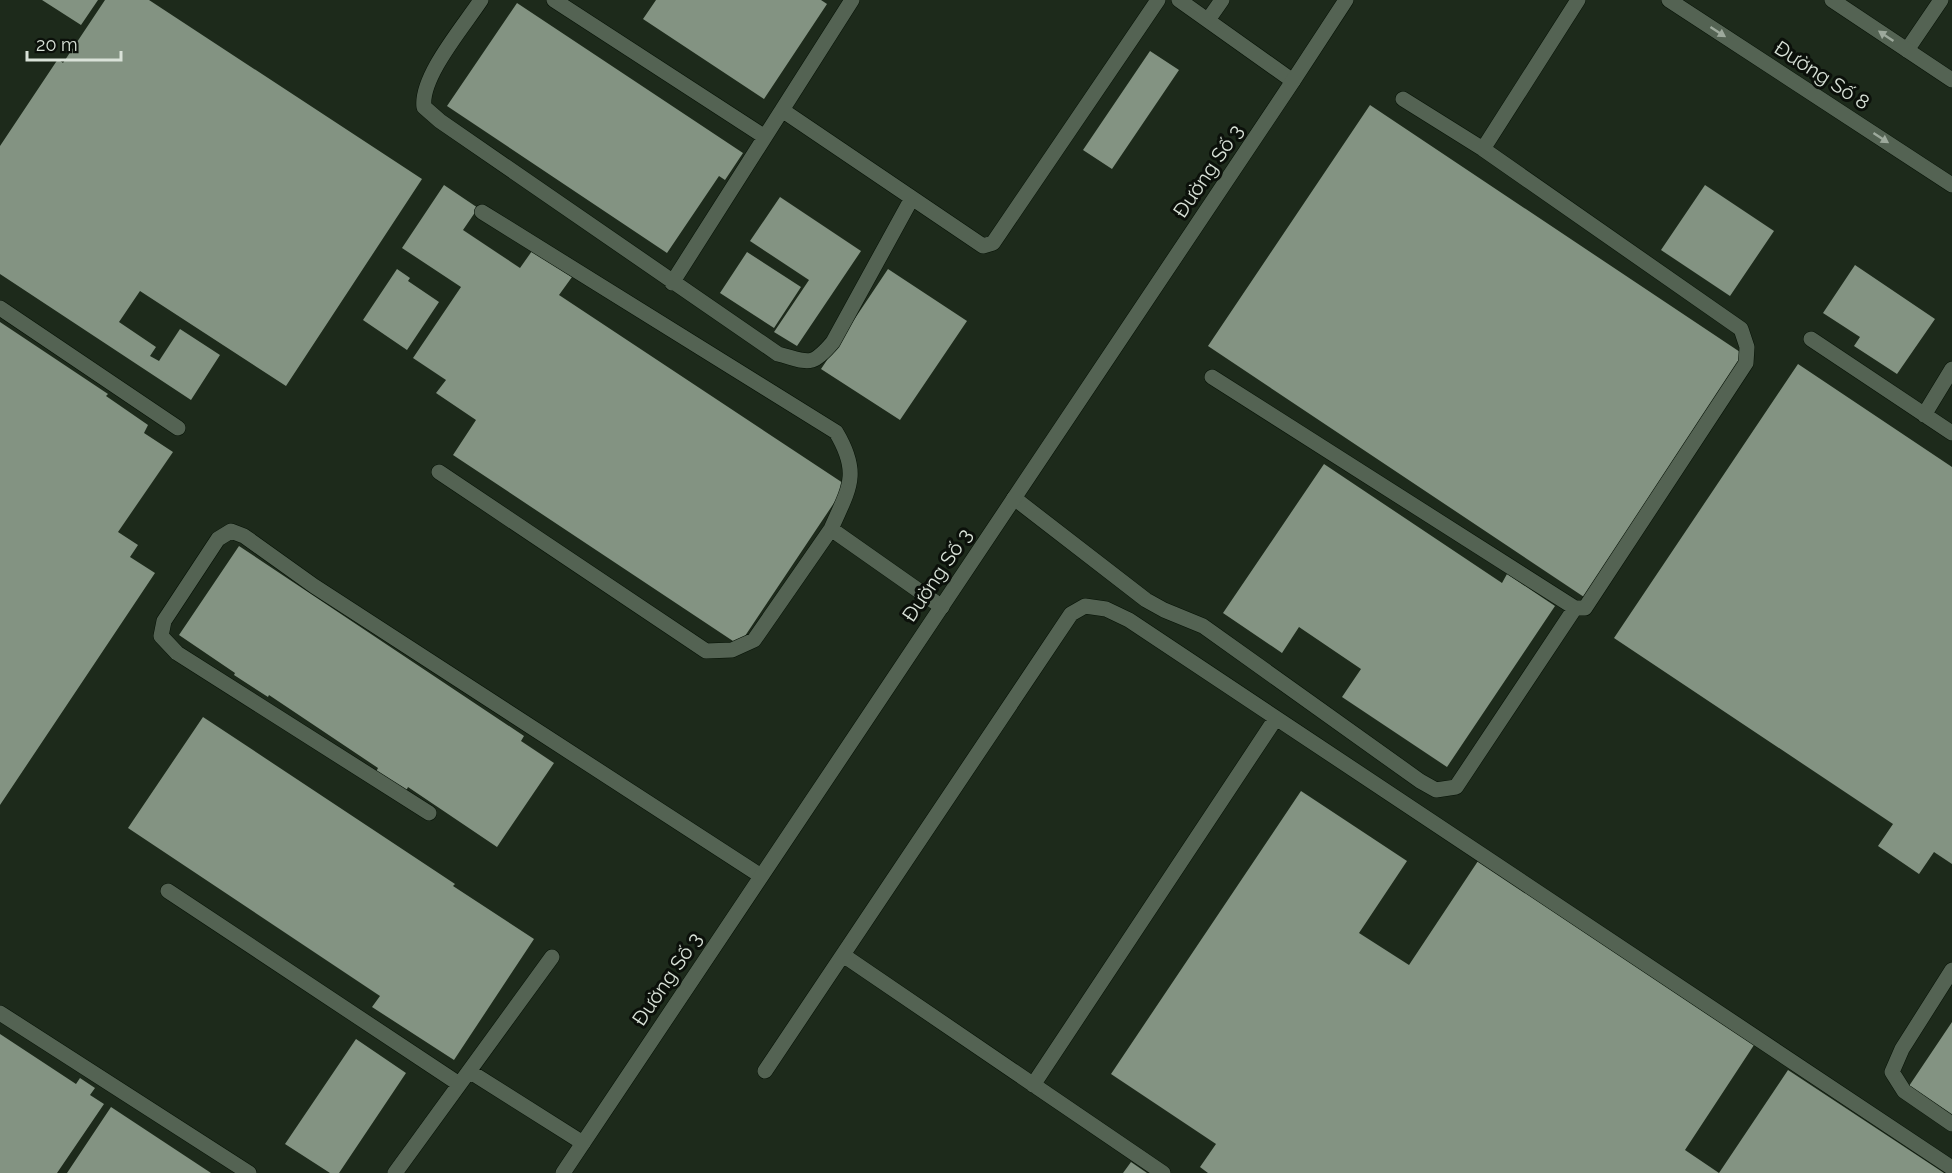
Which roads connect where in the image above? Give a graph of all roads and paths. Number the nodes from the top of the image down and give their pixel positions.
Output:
1 (481, 0) edge
2 (554, 0) edge
3 (852, 0) edge
4 (1158, 0) edge
5 (1179, 0) edge
6 (1222, 0) edge
7 (1346, 0) edge
8 (1578, 0) edge
9 (1669, 0) edge
10 (1832, 0) edge
11 (1941, 0) edge
12 (1208, 20) junction
13 (1907, 50) junction
14 (1952, 80) edge
15 (1293, 81) junction
16 (1403, 99) dead end
17 (782, 110) junction
18 (765, 137) junction
19 (1483, 149) junction
20 (1952, 185) edge
21 (912, 198) junction
22 (482, 212) dead end
23 (672, 283) junction
24 (0, 308) edge
25 (1811, 339) dead end
26 (1952, 369) edge
27 (1212, 377) dead end
28 (1924, 415) junction
29 (178, 428) dead end
30 (1952, 433) edge
31 (439, 472) dead end
32 (1014, 498) junction
33 (831, 529) junction
34 (942, 607) junction
35 (1575, 608) junction
36 (1276, 718) junction
37 (429, 813) dead end
38 (761, 876) junction
39 (168, 891) dead end
40 (843, 955) junction
41 (552, 957) dead end
42 (1952, 970) edge
43 (0, 1013) edge
44 (469, 1071) junction
45 (765, 1071) dead end
46 (459, 1084) junction
47 (1033, 1085) junction
48 (1952, 1124) edge
49 (583, 1143) junction
50 (1952, 1168) edge
51 (249, 1173) edge
52 (395, 1173) edge
53 (563, 1173) edge
54 (1163, 1173) edge

1 - 23 street
2 - 18 street
3 - 17 street
4 - 21 street
5 - 12 street
6 - 12 street
7 - 15 street, Đường Số 3
8 - 19 street
9 -> 20 street, Đường Số 8
13 -> 10 street
11 - 13 street
12 - 15 street
13 - 14 street
15 - 32 street, Đường Số 3
16 - 19 street
17 - 18 street
17 - 21 street
18 - 23 street
19 - 35 street
21 - 23 street
22 - 33 street
24 - 29 street
25 - 28 street
26 - 28 street
27 - 35 street
28 - 30 street
31 - 33 street
32 - 34 street, Đường Số 3
32 - 35 street
33 - 34 street
34 - 38 street, Đường Số 3
36 - 40 street
36 - 47 street
36 - 50 street
37 - 38 street
38 - 49 street, Đường Số 3
39 - 46 street
40 - 45 street
40 - 47 street
41 - 44 street
42 - 48 street
43 - 51 street
44 - 46 street
44 - 49 street
46 - 52 street
47 - 54 street
49 - 53 street, Đường Số 3

